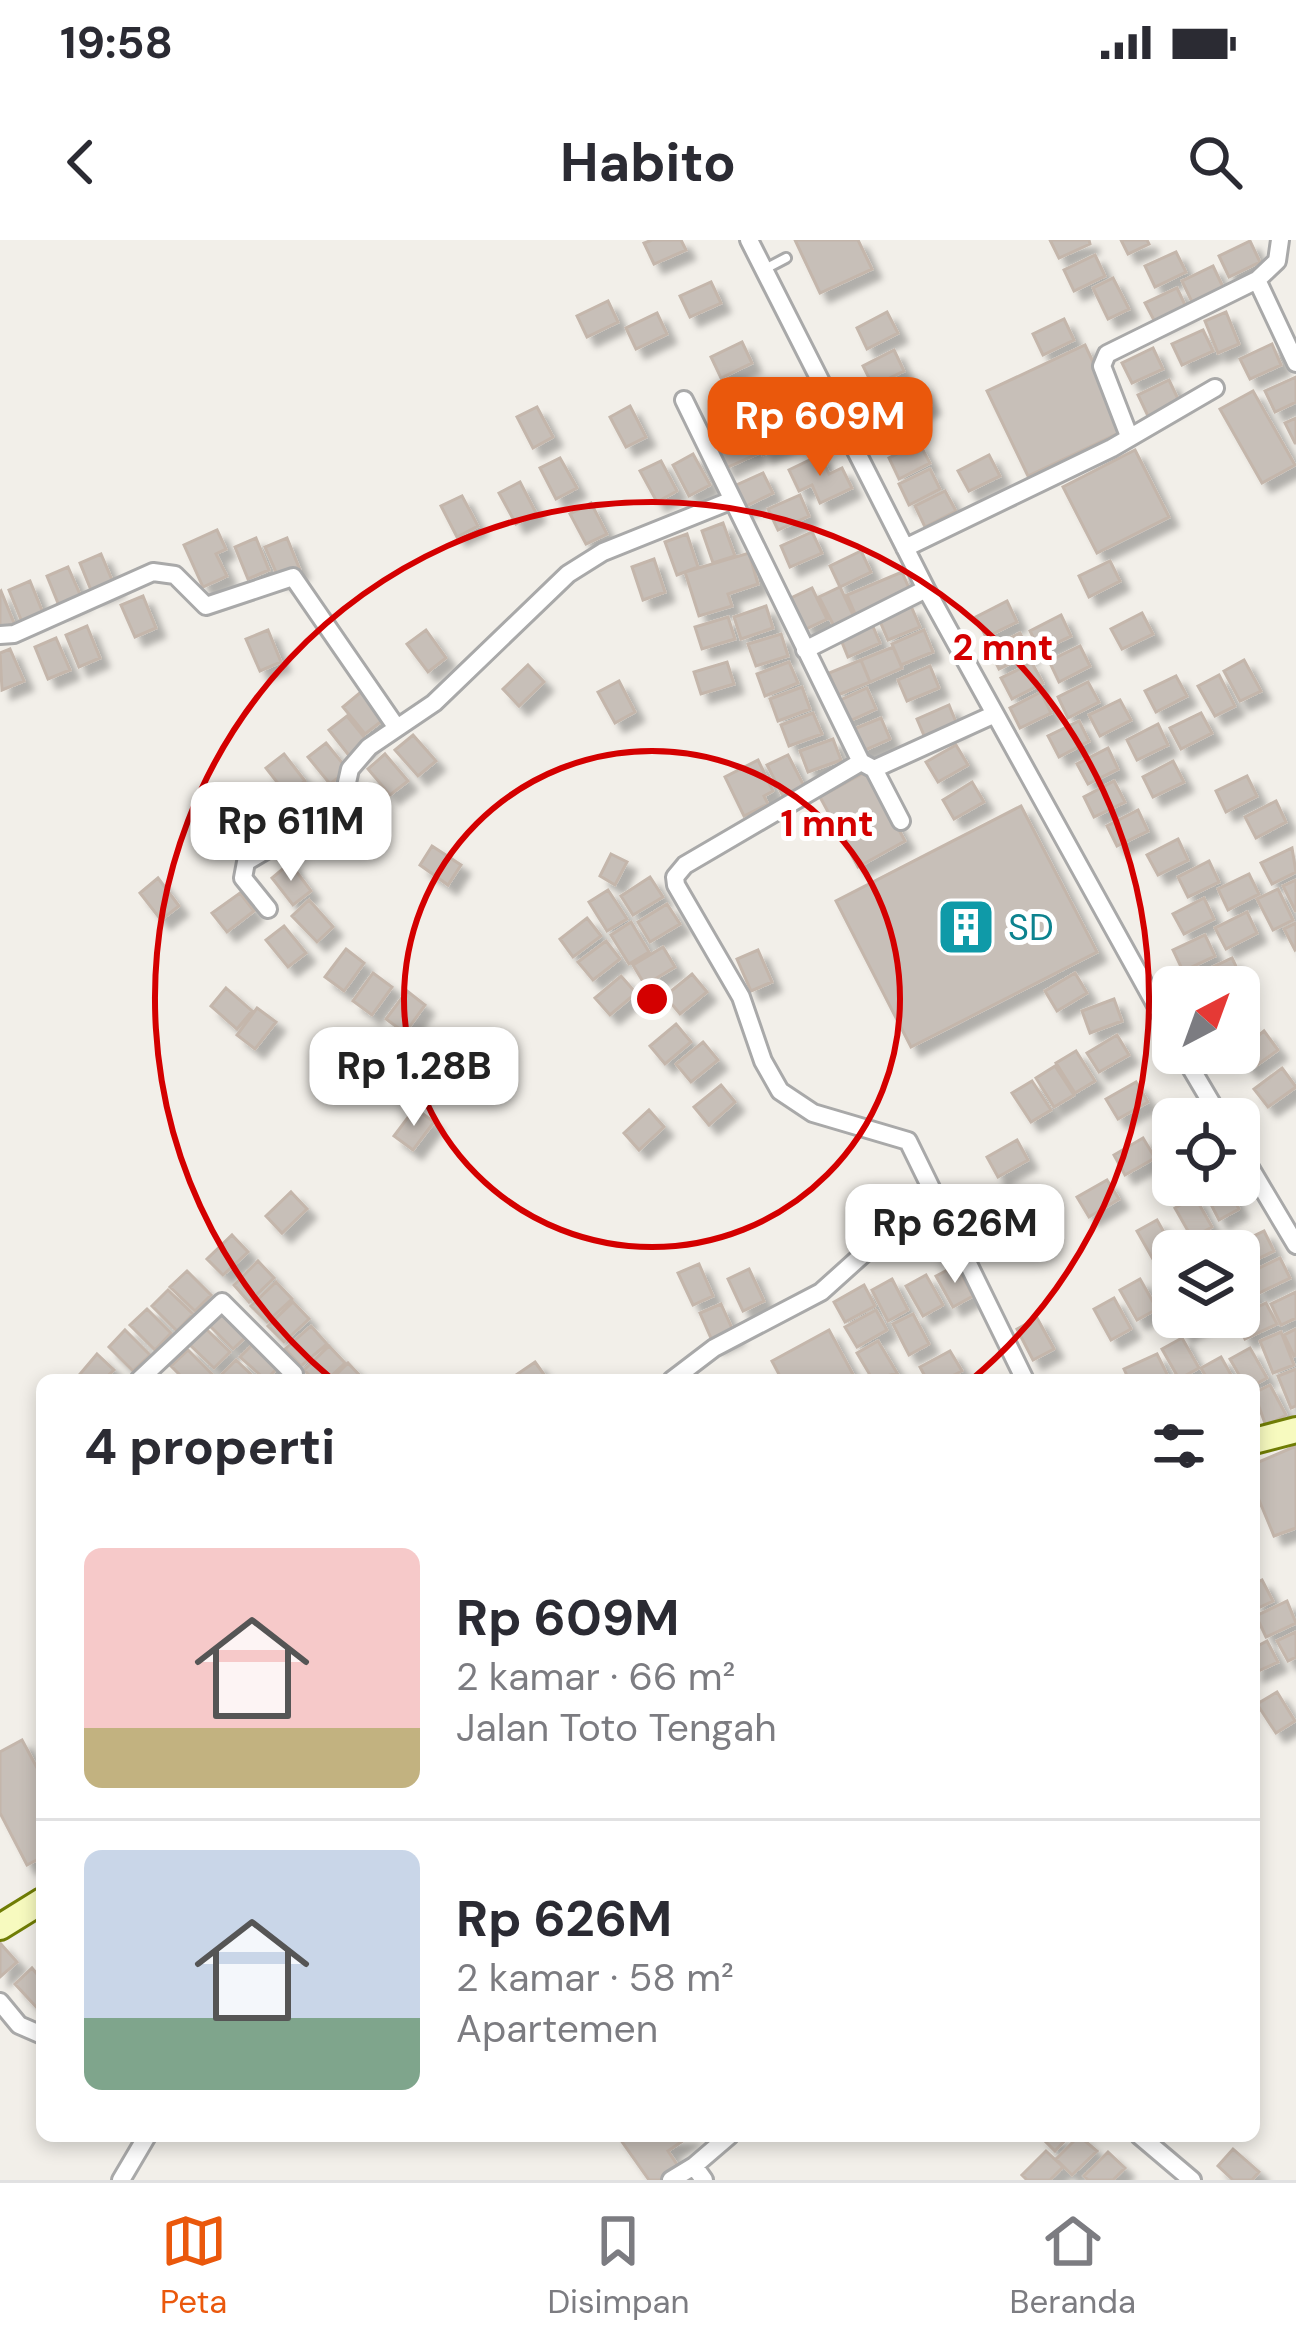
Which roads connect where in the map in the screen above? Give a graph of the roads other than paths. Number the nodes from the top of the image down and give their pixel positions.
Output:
1 (749, 240) edge
2 (1280, 240) edge
3 (786, 257) dead end
4 (764, 269) junction
5 (1257, 280) junction
6 (1296, 363) edge
7 (1216, 388) dead end
8 (684, 400) dead end
9 (1129, 436) junction
10 (730, 501) junction
11 (904, 548) junction
12 (926, 590) junction
13 (0, 635) edge
14 (805, 650) junction
15 (995, 714) junction
16 (397, 728) junction
17 (867, 766) junction
18 (901, 820) dead end
19 (268, 909) dead end
20 (1152, 998) edge
21 (1260, 1185) edge
22 (931, 1194) junction
23 (1296, 1246) edge
24 (145, 1374) edge
25 (290, 1374) edge
26 (680, 1374) edge
27 (1021, 1374) edge
28 (1296, 1430) edge
29 (1260, 1440) edge
30 (36, 1905) edge
31 (0, 1927) edge
32 (0, 2002) edge
33 (36, 2033) edge
34 (143, 2142) edge
35 (724, 2142) edge
36 (1148, 2142) edge
37 (699, 2173) edge
38 (121, 2180) edge
39 (671, 2180) edge
40 (1192, 2180) edge

1 - 4 street
2 - 5 street
3 - 4 lane
4 - 11 street
5 - 6 street
5 - 9 street
7 - 9 street
8 - 10 street
9 - 11 street
10 - 14 street
10 - 16 street
11 - 12 street
12 - 14 street
12 - 15 street
13 - 16 street
14 - 17 street
15 - 17 street
15 - 20 street
16 - 19 street
17 - 18 street
17 - 22 street
21 - 23 street
22 - 26 street
22 - 27 street
24 - 25 street
28 - 29 main road
30 - 31 main road
32 - 33 street
34 - 38 street
35 - 37 street
36 - 40 street
37 - 39 street

